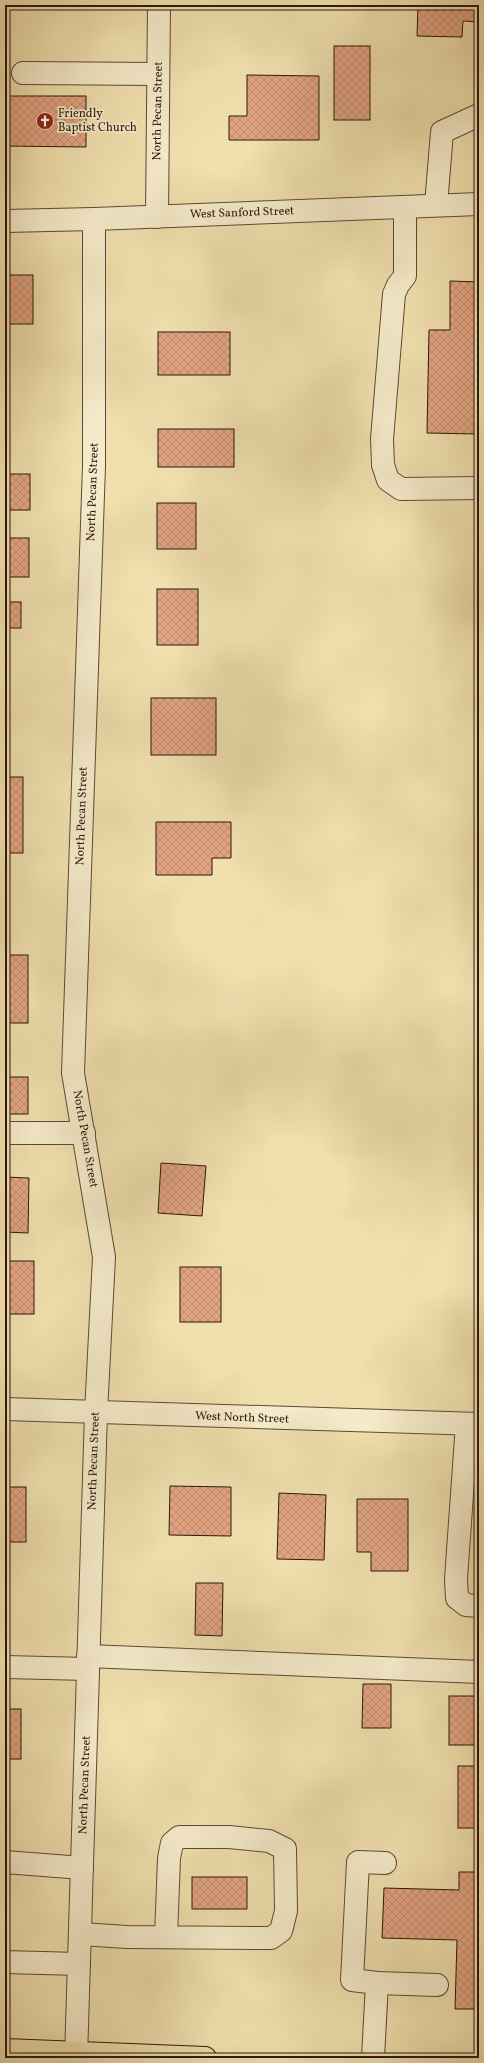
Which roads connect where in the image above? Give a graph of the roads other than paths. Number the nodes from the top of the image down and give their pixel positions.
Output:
1 (159, 5) edge
2 (23, 73) dead end
3 (158, 74) junction
4 (479, 115) edge
5 (479, 204) edge
6 (436, 205) junction
7 (405, 207) junction
8 (157, 217) junction
9 (94, 219) junction
10 (5, 221) edge
11 (479, 488) edge
12 (5, 1133) edge
13 (84, 1133) junction
14 (5, 1409) edge
15 (96, 1413) junction
16 (473, 1424) edge
17 (470, 1514) edge
18 (479, 1606) edge
19 (88, 1663) junction
20 (5, 1667) edge
21 (479, 1672) edge
22 (5, 1862) edge
23 (385, 1863) dead end
24 (82, 1868) junction
25 (80, 1934) junction
26 (166, 1937) junction
27 (5, 1962) edge
28 (79, 1964) junction
29 (377, 1982) junction
30 (437, 1985) dead end
31 (5, 2050) edge
32 (76, 2056) edge
33 (205, 2058) edge
34 (373, 2058) edge

1 - 3 street, North Pecan Street
2 - 3 street
3 - 8 street, North Pecan Street
4 - 6 street
5 - 6 street, West Sanford Street
6 - 7 street, West Sanford Street
7 - 8 street, West Sanford Street
7 - 11 street
8 - 9 street, West Sanford Street
9 - 10 street, West Sanford Street
9 - 13 street, North Pecan Street
12 - 13 street
13 - 15 street, North Pecan Street
14 - 15 street, West North Street
15 - 16 street, West North Street
15 - 19 street, North Pecan Street
16 - 17 street
17 - 18 street
19 - 20 street
19 - 21 street
19 - 24 street, North Pecan Street
22 - 24 street
23 - 29 street
24 - 25 street, North Pecan Street
25 - 26 street
25 - 28 street, North Pecan Street
26 - 26 street
27 - 28 street
28 - 32 street, North Pecan Street
29 - 30 street
29 - 34 street
31 - 32 main road
32 - 33 main road

